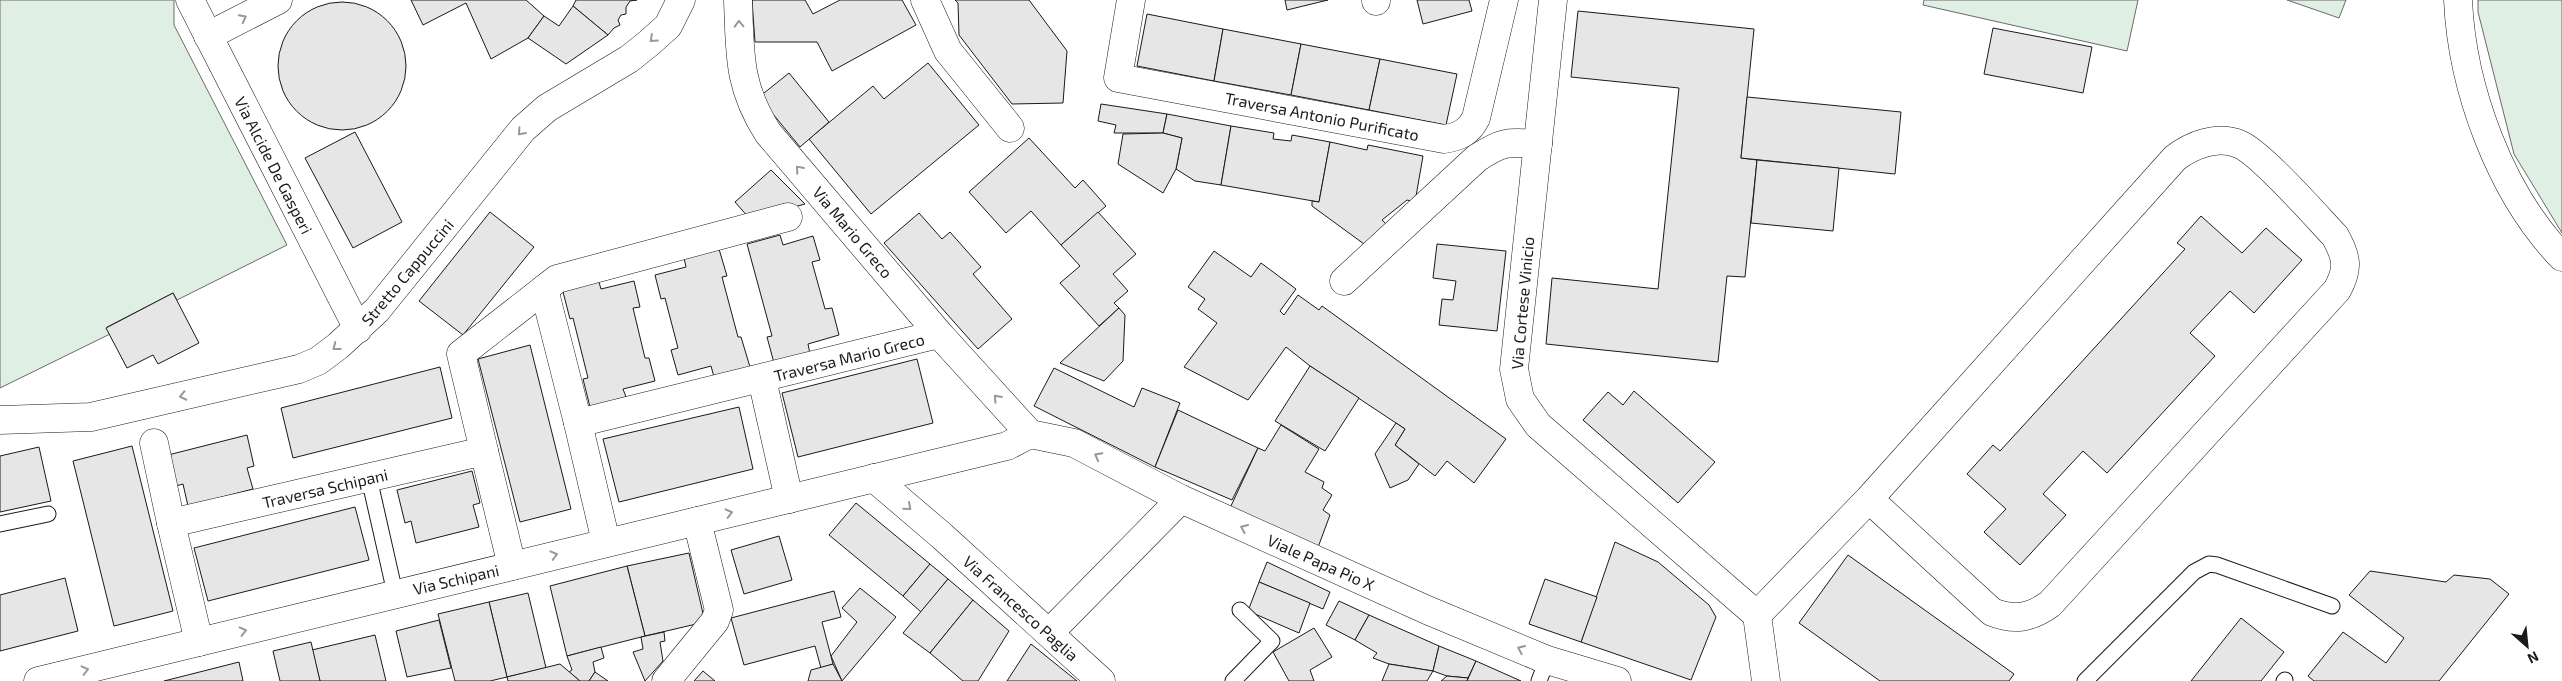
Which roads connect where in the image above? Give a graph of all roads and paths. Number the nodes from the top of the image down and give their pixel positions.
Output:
1 (190, 0) edge
2 (278, 0) edge
3 (682, 0) edge
4 (738, 0) edge
5 (925, 0) edge
6 (1131, 0) edge
7 (1504, 0) edge
8 (1553, 0) edge
9 (2458, 0) edge
10 (208, 36) junction
11 (1010, 128) dead end
12 (1538, 144) junction
13 (788, 217) dead end
14 (2562, 257) edge
15 (1344, 281) dead end
16 (544, 289) junction
17 (358, 329) junction
18 (939, 334) junction
19 (762, 379) junction
20 (0, 420) edge
21 (578, 423) junction
22 (1030, 434) junction
23 (154, 443) dead end
24 (484, 451) junction
25 (369, 478) junction
26 (874, 478) junction
27 (789, 499) junction
28 (1181, 499) junction
29 (1869, 499) junction
30 (48, 514) dead end
31 (697, 521) junction
32 (171, 523) junction
33 (0, 524) edge
34 (606, 542) junction
35 (512, 566) junction
36 (395, 593) junction
37 (2332, 606) dead end
38 (1240, 610) dead end
39 (1757, 615) junction
40 (1049, 633) junction
41 (199, 642) junction
42 (1543, 671) edge
43 (38, 681) edge
44 (666, 681) edge
45 (1100, 681) edge
46 (1233, 681) edge
47 (1617, 681) edge
48 (1766, 681) edge
49 (2085, 681) edge

1 - 10 street, Via Alcide De Gasperi
10 -> 2 street
3 -> 17 street, Stretto Cappuccini
18 -> 4 street, Via Mario Greco
5 - 11 street
6 - 7 street, Traversa Antonio Purificato
8 - 12 street, Via Cortese Vinicio
9 - 14 street
10 - 17 street, Via Alcide De Gasperi
12 - 15 street
12 - 39 street, Via Cortese Vinicio
13 - 16 street
16 - 21 street
16 - 24 street
17 -> 20 street, Stretto Cappuccini
18 - 19 street, Traversa Mario Greco
22 -> 18 street, Via Mario Greco
19 - 21 street
19 - 27 street, Traversa Mario Greco
21 - 34 street
22 - 26 street, Via Schipani
28 -> 22 street, Viale Papa Pio X
23 - 32 street
24 - 25 street, Traversa Schipani
24 - 35 street
25 - 32 street, Traversa Schipani
25 - 36 lane
26 - 27 street, Via Schipani
26 -> 40 street, Via Francesco Paglia
31 -> 27 street, Via Schipani
28 - 40 street
42 -> 28 street, Viale Papa Pio X
29 - 29 street
29 - 39 street
30 - 33 lane
31 - 34 street, Via Schipani
31 - 44 street
32 - 41 street
35 -> 34 street, Via Schipani
35 - 36 street, Via Schipani
41 -> 36 street, Via Schipani
37 - 49 lane
38 - 46 lane
39 - 48 street
40 - 45 street, Via Francesco Paglia
43 -> 41 street, Via Schipani
42 - 47 street, Viale Papa Pio X

